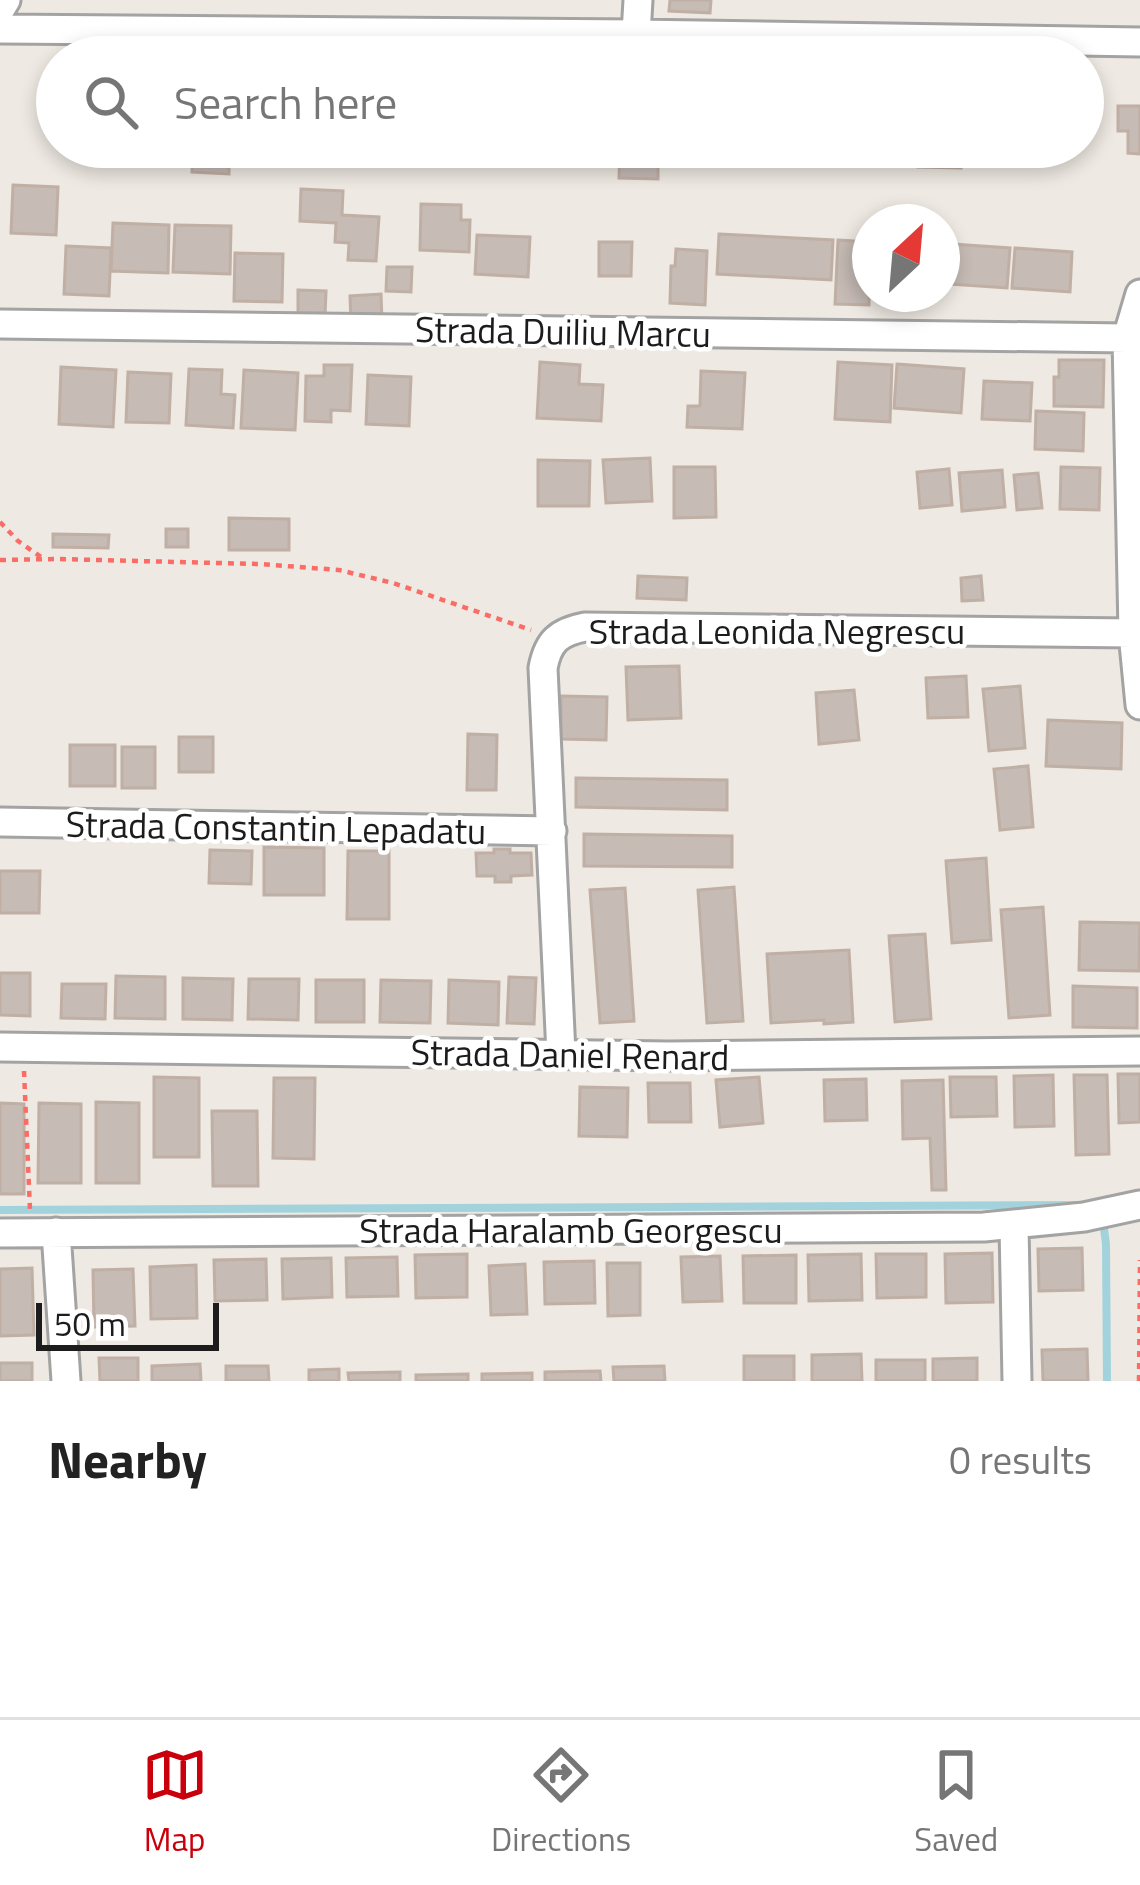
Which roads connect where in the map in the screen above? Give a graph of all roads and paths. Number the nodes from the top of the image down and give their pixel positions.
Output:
1 (6, 0) edge
2 (638, 0) edge
3 (0, 10) edge
4 (0, 29) edge
5 (636, 34) junction
6 (762, 36) edge
7 (1104, 41) edge
8 (1140, 42) edge
9 (1140, 294) edge
10 (0, 324) edge
11 (1127, 338) junction
12 (0, 522) edge
13 (44, 559) junction
14 (0, 560) edge
15 (1133, 633) junction
16 (554, 638) junction
17 (1140, 705) edge
18 (0, 822) edge
19 (552, 831) junction
20 (12, 1047) edge
21 (1140, 1052) edge
22 (561, 1054) junction
23 (1128, 1207) edge
24 (1014, 1226) junction
25 (43, 1232) junction
26 (0, 1233) edge
27 (1140, 1259) edge
28 (65, 1381) edge
29 (1017, 1381) edge
30 (1139, 1381) edge

1 - 3 street
2 - 5 street
4 - 5 street
5 - 6 street
7 - 8 street
9 - 11 street
10 - 11 street, Strada Duiliu Marcu
11 - 15 street
12 - 13 path
13 - 14 path
13 - 16 path
15 - 16 street, Strada Leonida Negrescu
15 - 17 street
16 - 19 street, Strada Leonida Negrescu
18 - 19 street, Strada Constantin Lepadatu
19 - 22 street, Strada Leonida Negrescu
20 - 22 street, Strada Daniel Renard
20 - 25 path
21 - 22 street, Strada Daniel Renard
23 - 24 street, Strada Haralamb Georgescu
24 - 25 street, Strada Haralamb Georgescu
24 - 29 street
25 - 26 street, Strada Haralamb Georgescu
25 - 28 street
27 - 30 path

